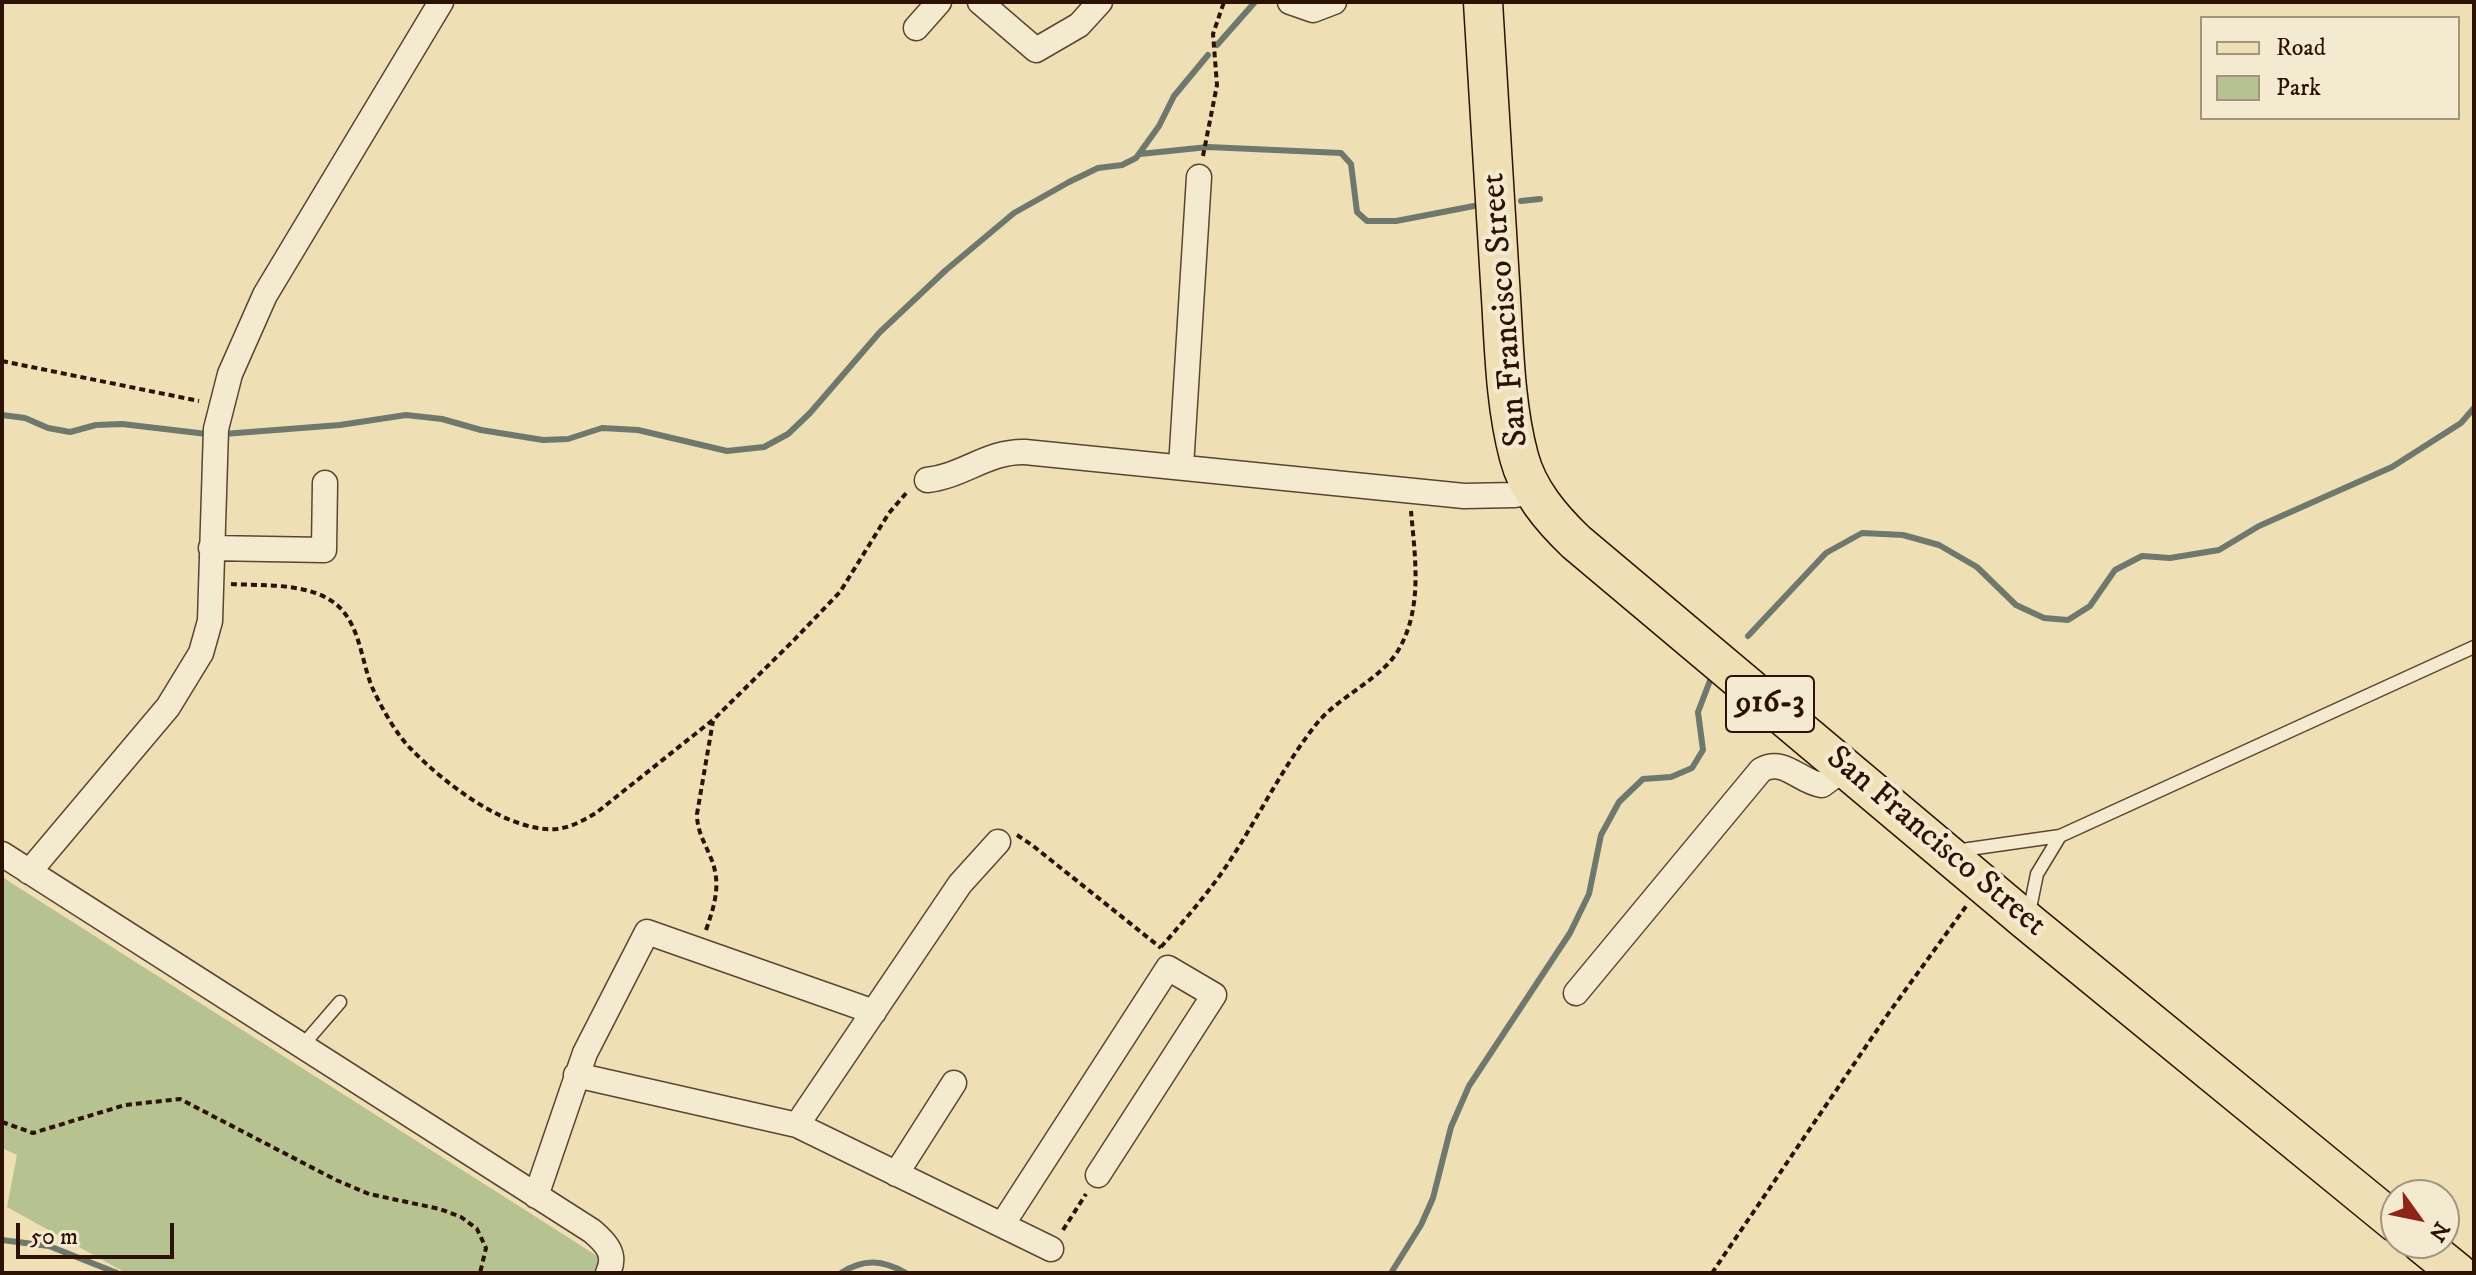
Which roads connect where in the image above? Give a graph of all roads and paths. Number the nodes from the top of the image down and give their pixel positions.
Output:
1 (441, 2) edge
2 (939, 2) edge
3 (980, 2) edge
4 (1100, 2) edge
5 (1224, 2) edge
6 (1290, 2) edge
7 (1334, 2) edge
8 (1483, 2) edge
9 (916, 28) dead end
10 (1199, 177) joint
11 (2, 361) edge
12 (221, 406) junction
13 (1181, 467) junction
14 (927, 480) joint
15 (325, 483) dead end
16 (1409, 490) junction
17 (1534, 492) junction
18 (211, 548) junction
19 (212, 583) junction
20 (2474, 647) edge
21 (714, 719) junction
22 (1845, 768) junction
23 (2060, 836) junction
24 (998, 842) joint
25 (1946, 852) junction
26 (2, 854) edge
27 (29, 872) junction
28 (1983, 884) junction
29 (2028, 922) junction
30 (699, 950) junction
31 (1576, 993) dead end
32 (340, 1002) dead end
33 (874, 1012) junction
34 (302, 1046) junction
35 (576, 1075) junction
36 (954, 1083) dead end
37 (2, 1122) edge
38 (797, 1125) junction
39 (896, 1174) junction
40 (1098, 1175) joint
41 (536, 1196) junction
42 (2380, 1210) edge
43 (1002, 1225) junction
44 (1051, 1249) joint
45 (2441, 1259) edge
46 (480, 1273) edge
47 (608, 1273) edge
48 (1712, 1273) edge
49 (2458, 1273) edge

1 - 12 street
2 - 9 street
3 - 4 street
5 - 10 path
6 - 7 street
8 - 17 main road, San Francisco Street / 916-3
10 - 13 street
11 - 12 path
12 - 18 street
13 - 14 street
13 - 16 street
14 - 21 path
15 - 18 street
16 - 17 street
16 - 24 path
17 - 22 main road, San Francisco Street / 916-3
18 - 19 street
19 - 21 path
19 - 27 street
20 - 23 lane
21 - 30 path
22 - 25 main road, San Francisco Street / 916-3
22 - 31 street
23 - 25 lane
23 - 29 lane
24 - 33 street
25 - 28 main road, San Francisco Street / 916-3
26 - 27 street
27 - 34 street
28 - 29 main road, San Francisco Street / 916-3
28 - 48 path
29 - 42 main road, San Francisco Street / 916-3
30 - 33 street
30 - 35 street
32 - 34 lane
33 - 38 street
34 - 41 street
35 - 38 street
35 - 41 street
36 - 39 street
37 - 46 path
38 - 39 street
39 - 43 street
40 - 43 street
40 - 44 path
41 - 47 street
43 - 44 street
45 - 49 main road

